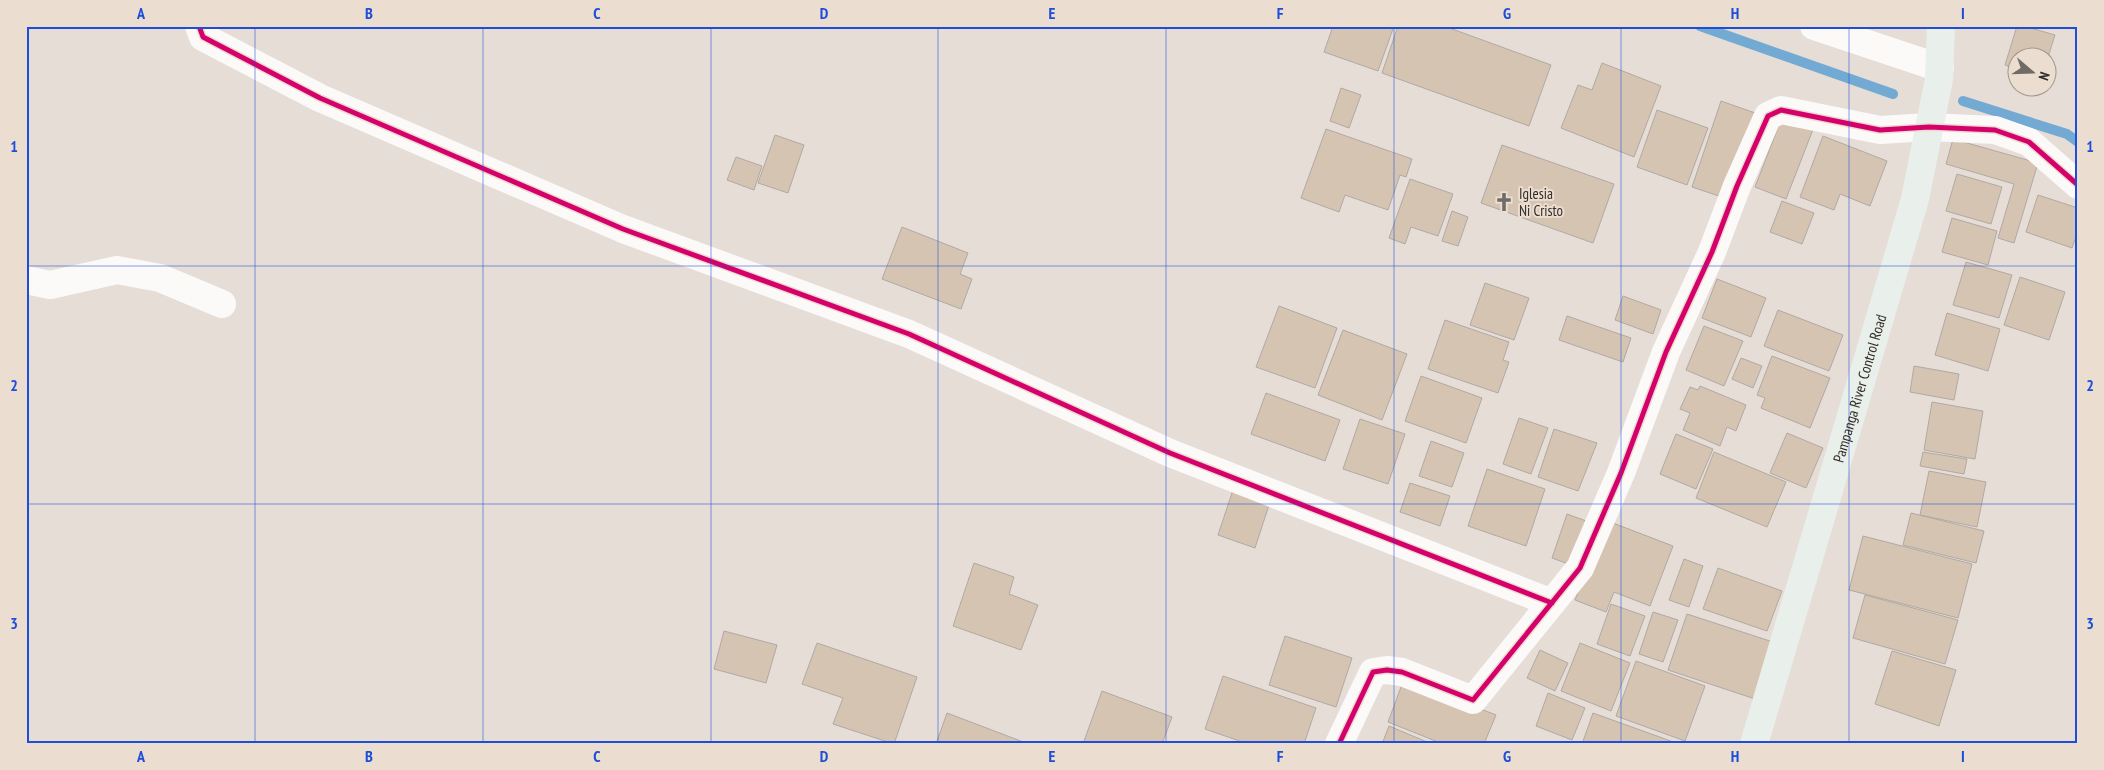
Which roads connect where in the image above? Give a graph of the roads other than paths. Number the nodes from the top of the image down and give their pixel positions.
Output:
1 (198, 26) edge
2 (1814, 26) edge
3 (1941, 26) edge
4 (1940, 68) junction
5 (1929, 127) junction
6 (2078, 185) edge
7 (26, 280) edge
8 (222, 304) dead end
9 (1552, 603) junction
10 (1339, 744) edge
11 (1754, 744) edge

1 - 9 street
2 - 4 street
3 - 4 main road, Pampanga River Control Road
4 - 5 main road, Pampanga River Control Road
5 - 6 street
5 - 9 street
5 - 11 main road, Pampanga River Control Road
7 - 8 street
9 - 10 street

